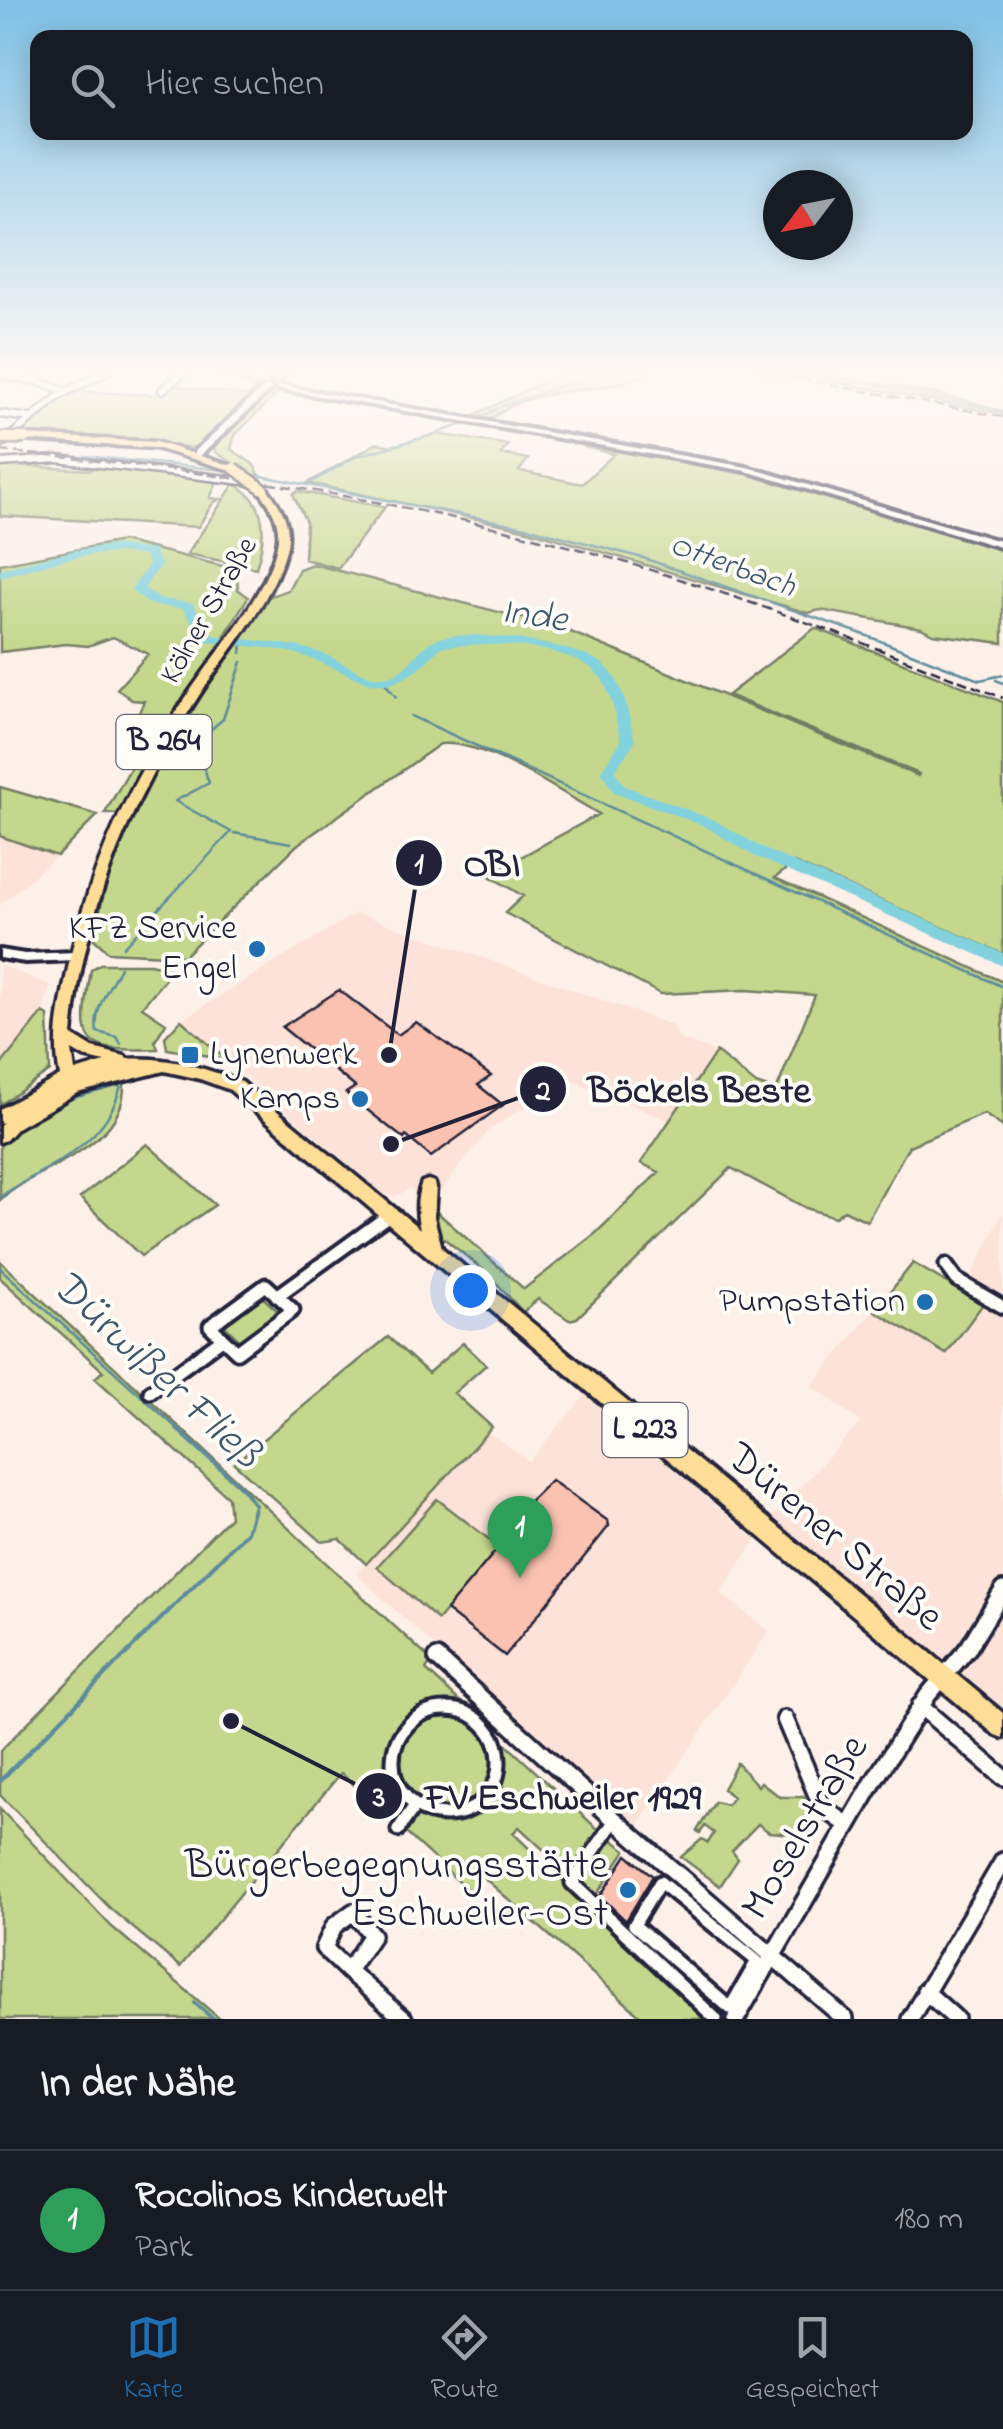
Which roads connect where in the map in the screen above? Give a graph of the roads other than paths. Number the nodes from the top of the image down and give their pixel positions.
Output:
1 (104, 465) edge
2 (722, 465) edge
3 (229, 466) edge
4 (258, 486) junction
5 (1003, 545) edge
6 (0, 954) edge
7 (76, 956) junction
8 (67, 1039) junction
9 (129, 1061) junction
10 (162, 1067) junction
11 (76, 1080) junction
12 (0, 1117) edge
13 (0, 1136) edge
14 (428, 1186) dead end
15 (389, 1215) junction
16 (434, 1252) junction
17 (946, 1264) dead end
18 (278, 1296) junction
19 (1003, 1308) edge
20 (222, 1338) junction
21 (150, 1392) dead end
22 (1003, 1590) edge
23 (438, 1658) dead end
24 (942, 1676) junction
25 (920, 1706) junction
26 (493, 1708) junction
27 (785, 1719) dead end
28 (482, 1722) junction
29 (1003, 1727) edge
30 (1003, 1778) edge
31 (414, 1807) junction
32 (615, 1820) junction
33 (848, 1825) junction
34 (398, 1830) dead end
35 (1003, 1860) edge
36 (680, 1875) junction
37 (671, 1891) junction
38 (640, 1938) junction
39 (773, 1954) junction
40 (348, 1971) dead end
41 (925, 1991) junction
42 (404, 2019) edge
43 (716, 2019) edge
44 (736, 2019) edge
45 (845, 2019) edge
46 (910, 2019) edge
47 (956, 2019) edge

1 - 4 street
2 - 5 street
3 - 4 main road, Kölner Straße, bridge
4 - 7 main road, Kölner Straße / B 264
6 - 7 street
7 - 8 main road, B 264
8 - 9 main road
8 - 11 main road, B 264
9 - 10 main road, Dürener Straße / L 223
9 - 11 main road, Dürener Straße / L 223
10 - 11 main road, L 223
10 - 15 main road, Dürener Straße / L 223
11 - 12 main road
11 - 13 main road
14 - 16 main road
15 - 16 main road, Dürener Straße / L 223
15 - 18 street
16 - 24 main road, Dürener Straße / L 223
17 - 19 street
18 - 20 street
18 - 20 street
20 - 21 street
22 - 24 street, Moselstraße
23 - 26 street
24 - 25 street, Moselstraße
24 - 29 main road, Dürener Straße / L 223
25 - 30 street
25 - 33 street, Moselstraße
26 - 28 street
26 - 32 street
27 - 33 street
28 - 31 street
28 - 31 street
31 - 34 street
32 - 36 street
32 - 38 street
33 - 39 street, Moselstraße
35 - 41 street
36 - 37 street
36 - 39 street
37 - 38 street
37 - 38 street
38 - 43 street
39 - 44 street, Moselstraße
39 - 45 street
40 - 42 street
41 - 46 street
41 - 47 street

